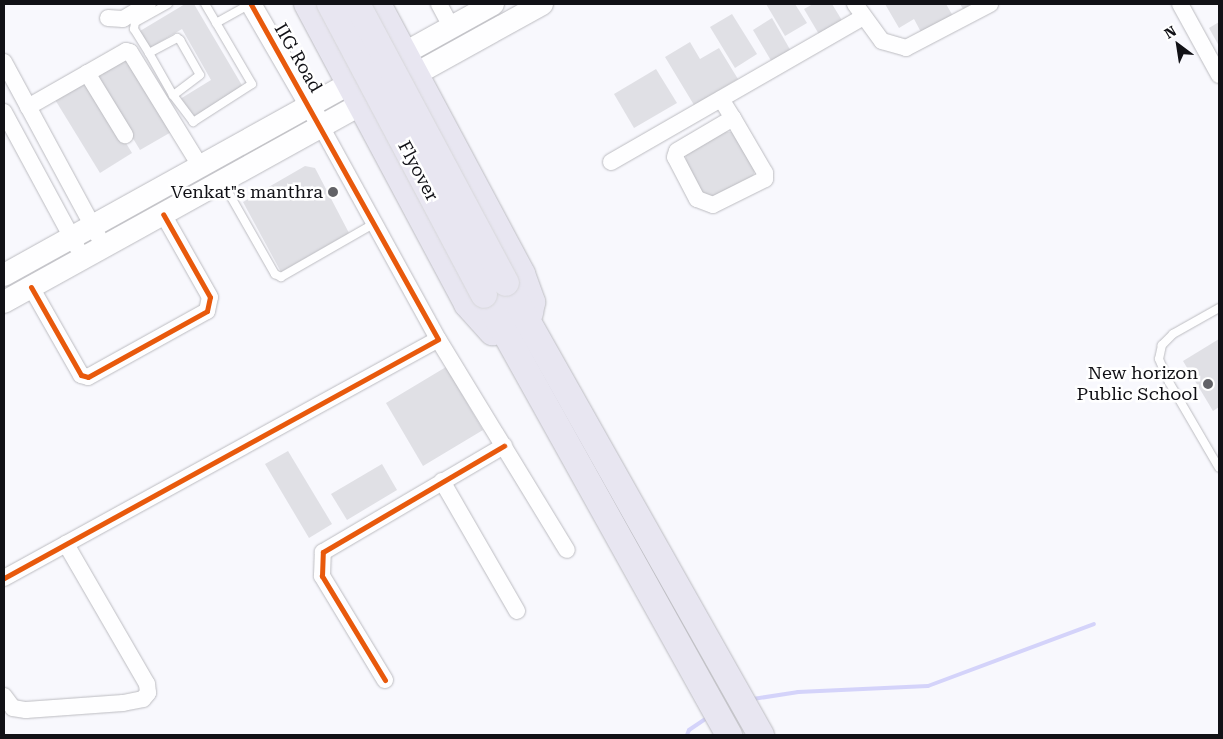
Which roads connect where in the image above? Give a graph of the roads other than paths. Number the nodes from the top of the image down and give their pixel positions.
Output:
1 (148, 4) edge
2 (168, 4) edge
3 (205, 4) edge
4 (251, 4) edge
5 (307, 4) edge
6 (330, 4) edge
7 (357, 4) edge
8 (378, 4) edge
9 (439, 4) edge
10 (493, 4) edge
11 (542, 4) edge
12 (990, 4) edge
13 (1180, 4) edge
14 (859, 10) edge
15 (108, 18) dead end
16 (216, 23) junction
17 (451, 27) junction
18 (149, 54) junction
19 (4, 62) edge
20 (410, 63) junction
21 (87, 73) junction
22 (1219, 75) edge
23 (355, 94) junction
24 (173, 95) junction
25 (721, 99) junction
26 (309, 106) junction
27 (28, 107) junction
28 (4, 112) edge
29 (733, 118) junction
30 (321, 126) junction
31 (125, 135) dead end
32 (611, 162) dead end
33 (200, 166) junction
34 (222, 181) junction
35 (164, 214) junction
36 (375, 223) junction
37 (93, 226) junction
38 (72, 238) junction
39 (104, 247) junction
40 (83, 258) junction
41 (4, 275) edge
42 (31, 287) junction
43 (495, 289) junction
44 (4, 302) edge
45 (1219, 308) edge
46 (517, 330) junction
47 (438, 339) junction
48 (504, 446) junction
49 (1219, 468) edge
50 (442, 482) junction
51 (66, 544) junction
52 (568, 550) dead end
53 (4, 578) edge
54 (517, 611) dead end
55 (385, 680) dead end
56 (4, 696) edge
57 (729, 735) edge
58 (761, 735) edge

1 - 15 street
2 - 18 lane
3 - 16 lane
4 - 16 lane
4 - 26 street, IIG Road
5 - 23 highway
6 - 43 highway, Flyover, bridge
7 - 43 highway, Flyover, bridge
8 - 20 highway
9 - 17 street
10 - 17 main road
11 - 20 main road
12 - 14 street
13 - 22 street
14 - 25 street
16 - 24 lane
17 - 20 main road
18 - 24 lane
18 - 24 lane
19 - 27 street
20 - 23 main road
20 - 46 highway
21 - 27 street
21 - 31 street
21 - 33 street
23 - 26 main road
23 - 30 main road
23 - 46 highway
25 - 29 street
25 - 32 street
26 - 30 street, IIG Road
26 - 33 main road
27 - 37 street
28 - 38 street
29 - 29 street
30 - 34 main road
30 - 36 street
33 - 37 main road
34 - 35 main road
34 - 36 lane
35 - 39 main road
35 - 42 street
36 - 47 street
37 - 38 main road
37 - 39 street
38 - 40 street
38 - 41 main road
39 - 40 main road
40 - 42 main road
42 - 44 main road
43 - 46 highway, Flyover
45 - 49 lane
46 - 57 highway
46 - 58 highway
47 - 48 street
47 - 51 street
48 - 50 street
48 - 52 street
50 - 54 street
50 - 55 street
51 - 53 street
51 - 56 street

